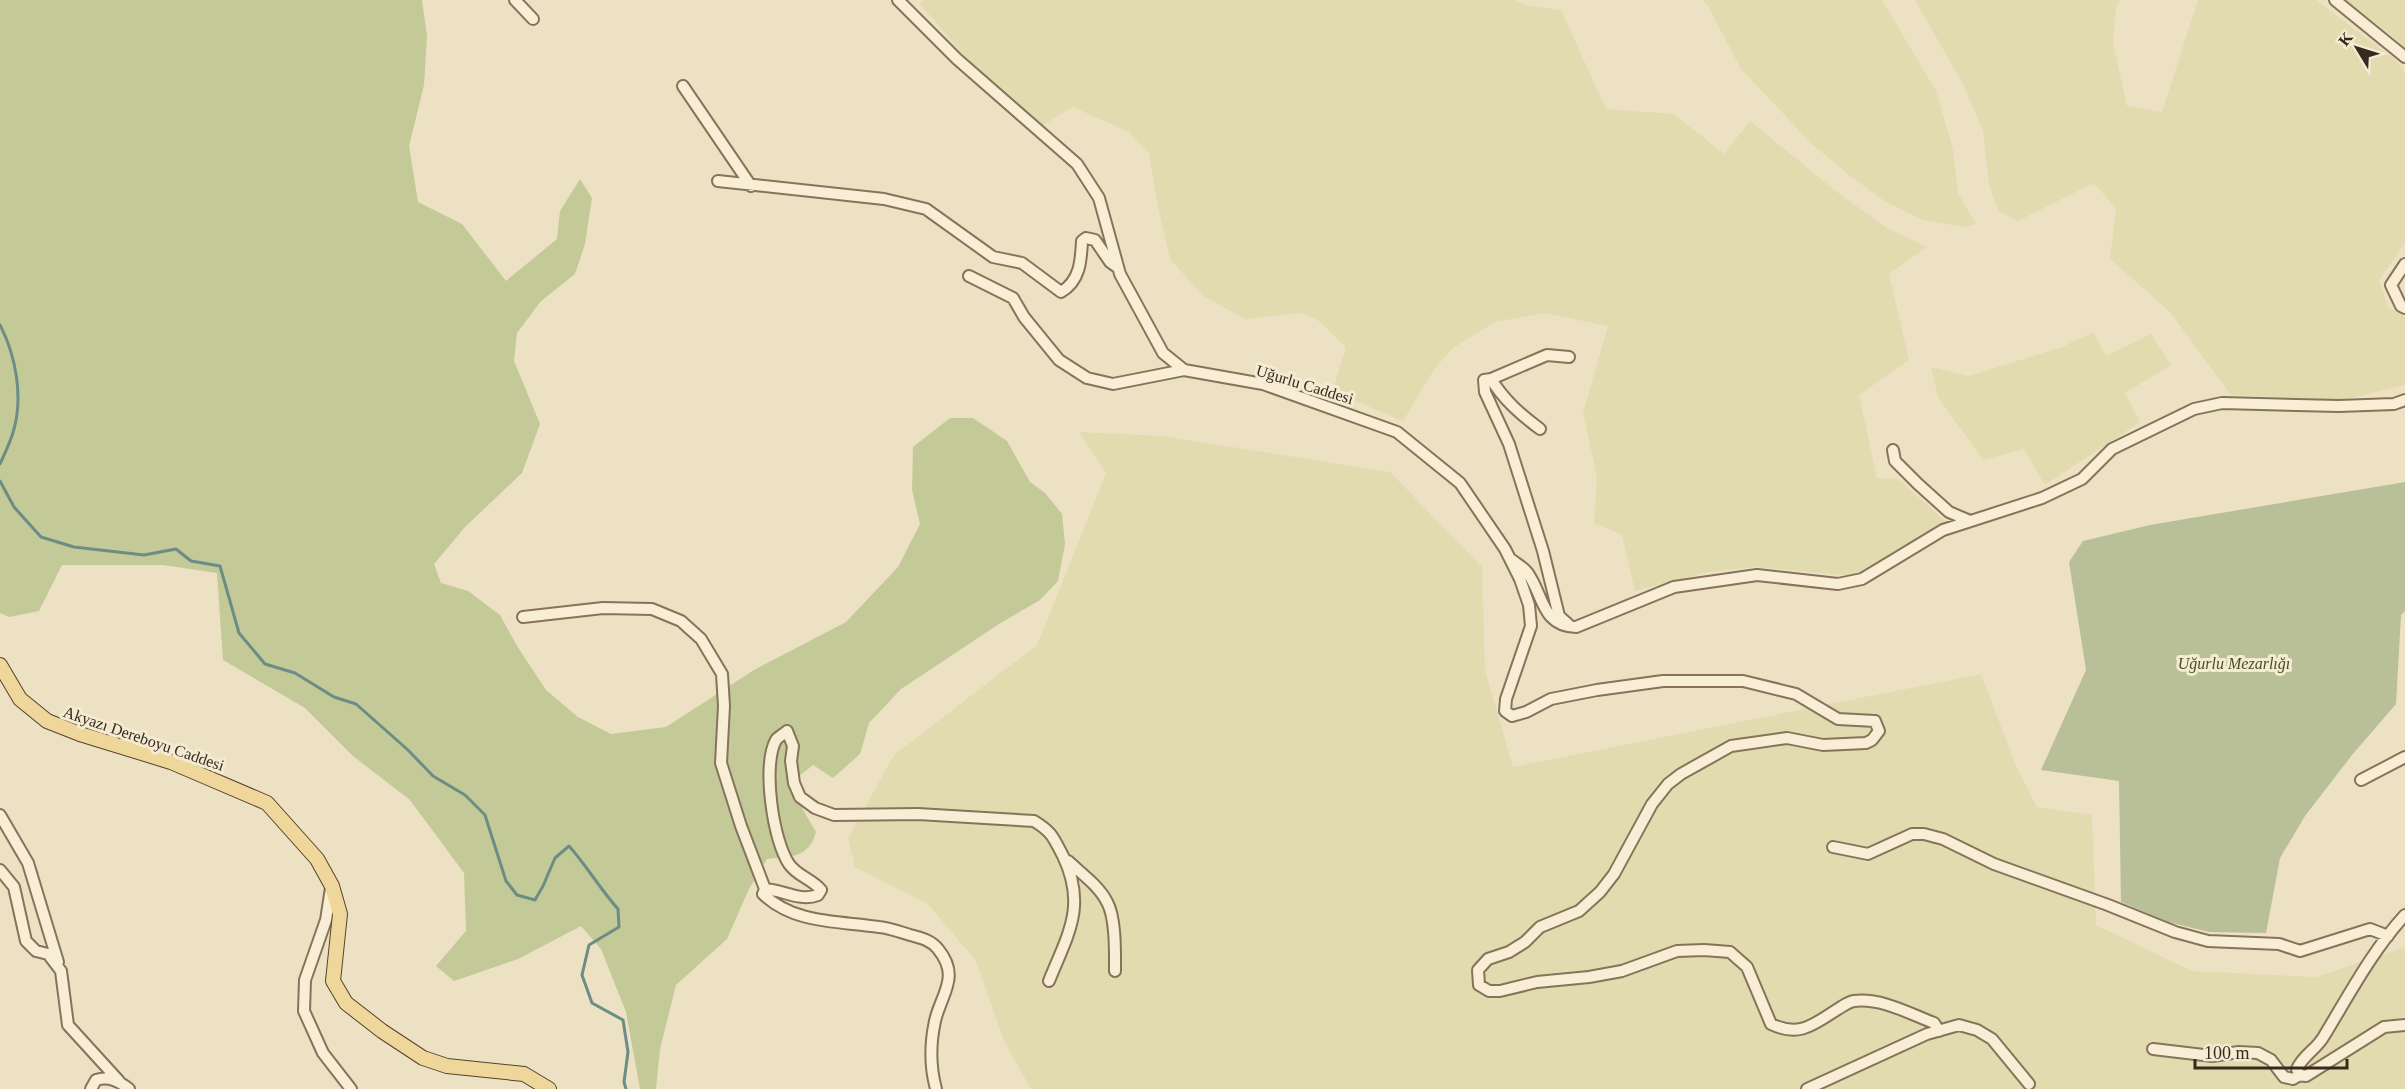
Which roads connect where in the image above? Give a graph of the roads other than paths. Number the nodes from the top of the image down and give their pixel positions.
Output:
1 (515, 0) edge
2 (898, 0) edge
3 (2335, 0) edge
4 (534, 19) dead end
5 (2405, 57) edge
6 (683, 86) dead end
7 (718, 181) dead end
8 (751, 186) junction
9 (2405, 264) edge
10 (1118, 267) junction
11 (969, 276) dead end
12 (2405, 308) edge
13 (1569, 357) dead end
14 (1184, 370) junction
15 (1491, 379) junction
16 (2405, 400) edge
17 (1540, 429) dead end
18 (1893, 450) dead end
19 (1970, 521) junction
20 (1510, 559) junction
21 (523, 616) dead end
22 (1572, 627) junction
23 (0, 665) edge
24 (2405, 757) edge
25 (2361, 780) dead end
26 (0, 815) edge
27 (1833, 847) dead end
28 (1063, 857) junction
29 (0, 870) edge
30 (332, 886) junction
31 (765, 889) junction
32 (2405, 915) edge
33 (2388, 936) junction
34 (61, 971) junction
35 (1115, 971) dead end
36 (1049, 981) dead end
37 (2405, 1025) edge
38 (1940, 1031) junction
39 (2153, 1049) dead end
40 (2300, 1075) junction
41 (119, 1081) junction
42 (2029, 1084) dead end
43 (91, 1089) edge
44 (129, 1089) edge
45 (351, 1089) edge
46 (549, 1089) edge
47 (936, 1089) edge
48 (1807, 1089) edge

1 - 4 street
2 - 10 street
3 - 5 street
6 - 8 street
7 - 8 street
8 - 10 street
9 - 12 street
10 - 14 street
11 - 14 street
13 - 15 street
14 - 20 street, Uğurlu Caddesi
15 - 17 street
15 - 22 street
16 - 19 street
18 - 19 street
19 - 22 street
20 - 22 street
20 - 38 street
21 - 31 street
23 - 30 main road, Akyazı Dereboyu Caddesi
24 - 25 street
26 - 34 street
27 - 33 street
28 - 31 street
28 - 35 street
28 - 36 street
29 - 34 street
30 - 45 street
30 - 46 main road, Akyazı Dereboyu Caddesi
31 - 47 street
32 - 33 street
33 - 40 street
34 - 41 street
37 - 40 street
38 - 42 street
38 - 48 street
39 - 40 street
41 - 43 street
41 - 44 street

